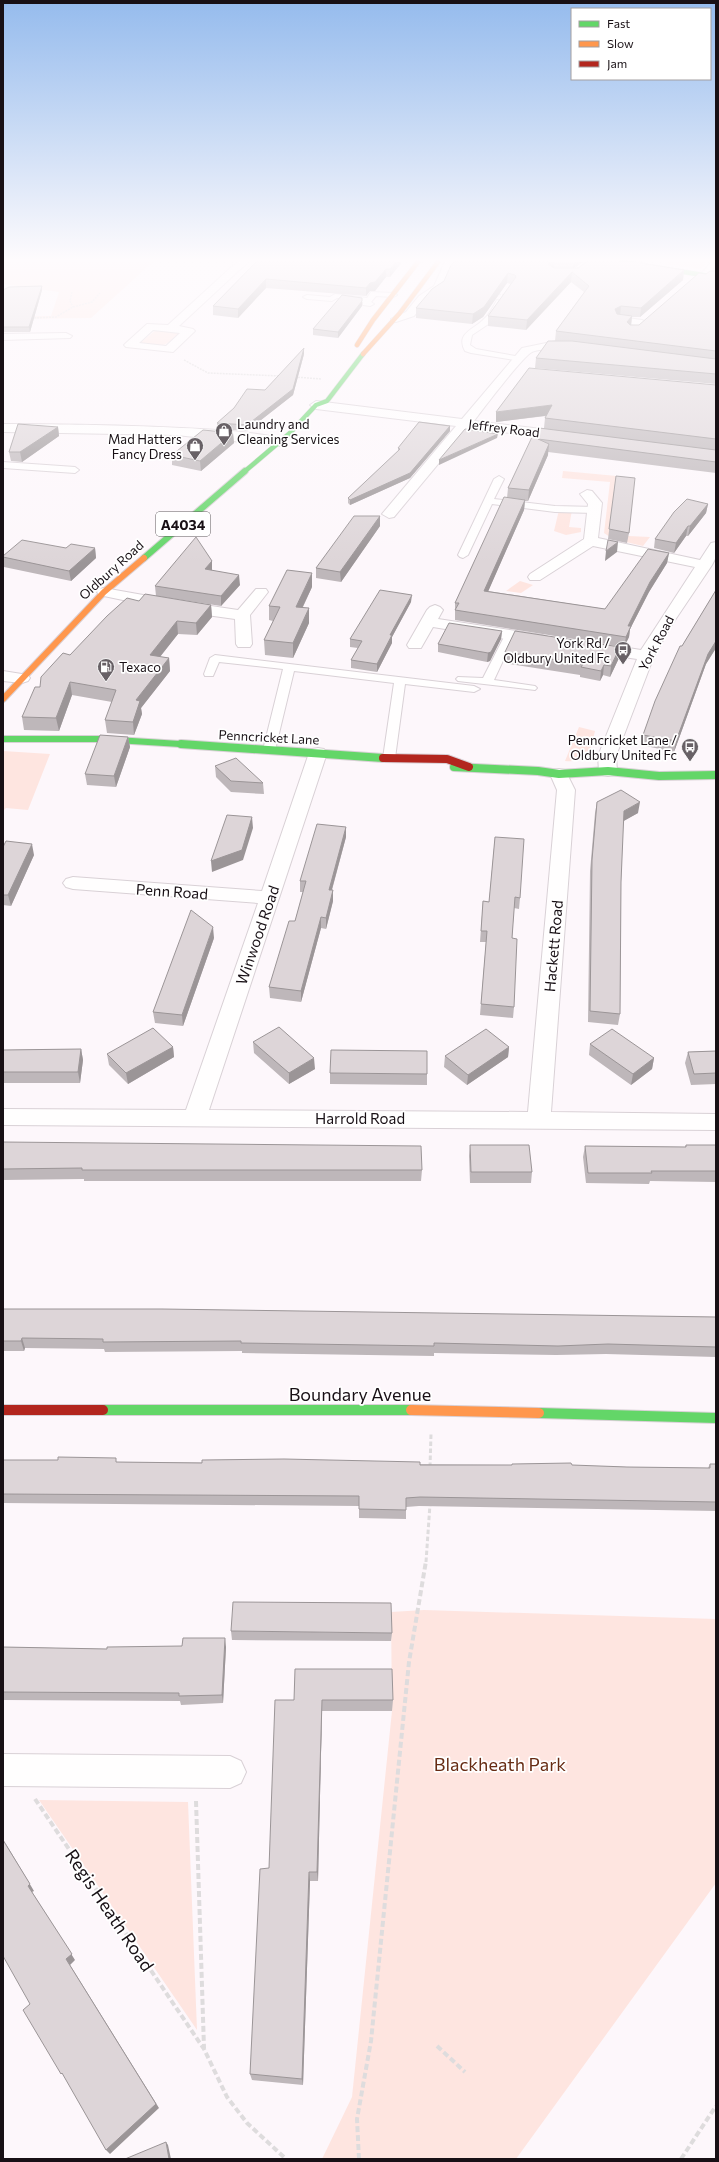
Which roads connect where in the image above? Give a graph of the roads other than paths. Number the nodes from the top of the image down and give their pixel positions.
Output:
1 (357, 363) edge
2 (515, 363) edge
3 (510, 371) junction
4 (526, 372) edge
5 (320, 392) dead end
6 (316, 405) junction
7 (464, 423) junction
8 (9, 428) edge
9 (3, 436) edge
10 (582, 438) edge
11 (280, 442) junction
12 (3, 464) edge
13 (75, 470) dead end
14 (499, 479) dead end
15 (588, 494) dead end
16 (489, 501) junction
17 (595, 510) junction
18 (388, 514) dead end
19 (591, 541) junction
20 (716, 546) edge
21 (463, 555) dead end
22 (705, 565) junction
23 (535, 577) dead end
24 (104, 592) junction
25 (261, 592) dead end
26 (436, 608) dead end
27 (242, 615) junction
28 (429, 622) junction
29 (510, 635) junction
30 (555, 642) edge
31 (244, 644) dead end
32 (415, 645) dead end
33 (578, 645) edge
34 (646, 656) junction
35 (289, 667) junction
36 (209, 674) dead end
37 (3, 676) edge
38 (22, 678) junction
39 (455, 678) dead end
40 (400, 681) junction
41 (487, 682) junction
42 (531, 688) dead end
43 (474, 689) dead end
44 (3, 699) edge
45 (3, 739) edge
46 (269, 750) junction
47 (318, 753) junction
48 (389, 758) junction
49 (608, 771) junction
50 (559, 774) junction
51 (716, 775) edge
52 (73, 884) dead end
53 (270, 898) junction
54 (3, 1117) edge
55 (195, 1117) junction
56 (539, 1120) junction
57 (716, 1122) edge
58 (3, 1410) edge
59 (716, 1418) edge
60 (9, 1770) edge
61 (230, 1772) dead end

1 - 6 main road, Oldbury Road / A4034
2 - 3 street
3 - 4 street
3 - 7 street
5 - 6 main road, Oldbury Road / A4034
6 - 7 street, Jeffrey Road
6 - 11 main road, Oldbury Road / A4034
7 - 10 street, Jeffrey Road
7 - 18 street
8 - 9 street
8 - 11 street
11 - 24 main road, Oldbury Road / A4034
12 - 13 lane
14 - 16 lane
15 - 17 street
16 - 17 lane
16 - 21 lane
17 - 19 street
19 - 22 street
19 - 23 street
20 - 22 street, York Road
22 - 34 street, York Road
24 - 27 street
24 - 38 main road, Oldbury Road / A4034
25 - 27 street
26 - 28 street
27 - 31 street
28 - 29 street
28 - 32 street
29 - 30 street
29 - 41 lane
33 - 34 street
34 - 49 street, York Road
35 - 36 lane
35 - 40 lane
35 - 46 lane
37 - 38 street
38 - 44 main road, Oldbury Road / A4034
39 - 41 lane
40 - 43 lane
40 - 48 lane
41 - 42 lane
45 - 46 main road, Penncricket Lane
46 - 47 main road, Penncricket Lane
47 - 48 main road, Penncricket Lane
47 - 53 street, Winwood Road
48 - 50 main road, Penncricket Lane
49 - 50 main road, Penncricket Lane
49 - 51 main road, Penncricket Lane
50 - 56 street, Hackett Road
52 - 53 street, Penn Road
53 - 55 street, Winwood Road
54 - 55 street, Harrold Road
55 - 56 street, Harrold Road
56 - 57 street, Harrold Road
58 - 59 main road, Boundary Avenue
60 - 61 street

